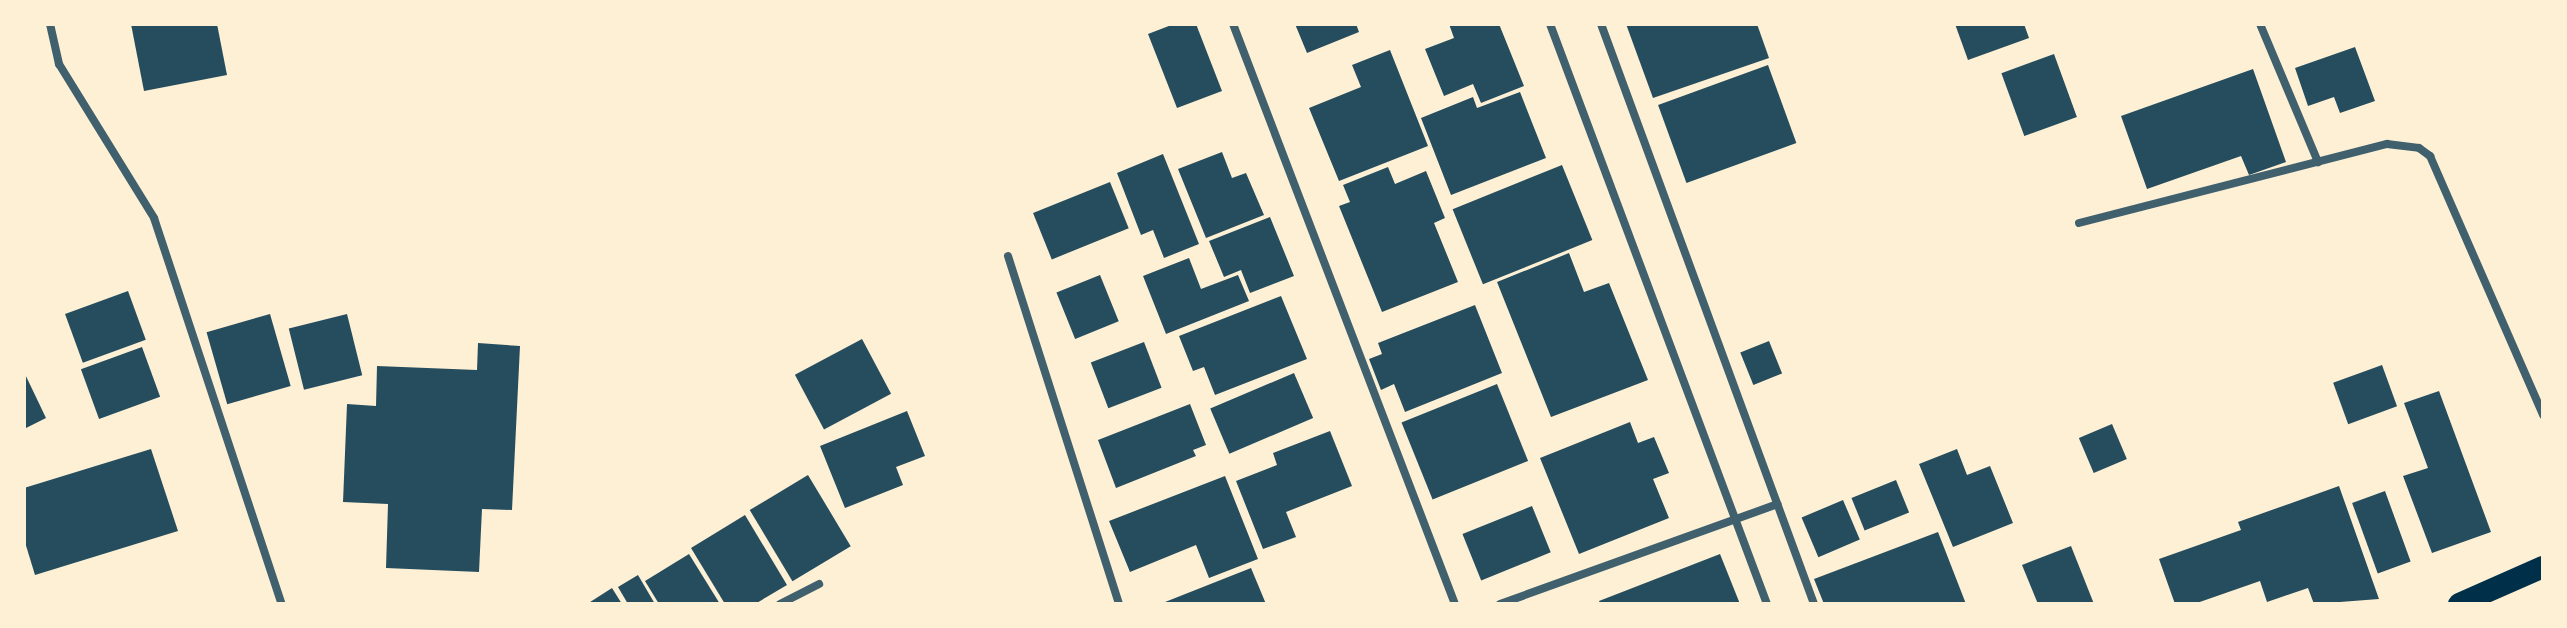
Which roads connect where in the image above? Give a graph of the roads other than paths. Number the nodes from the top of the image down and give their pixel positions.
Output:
1 (50, 24) edge
2 (1233, 24) edge
3 (1550, 24) edge
4 (1601, 24) edge
5 (2260, 24) edge
6 (2318, 162) junction
7 (2079, 223) dead end
8 (1008, 256) dead end
9 (2543, 415) edge
10 (1778, 504) junction
11 (1735, 518) junction
12 (2543, 567) edge
13 (819, 584) dead end
14 (282, 604) edge
15 (780, 604) edge
16 (1119, 604) edge
17 (1455, 604) edge
18 (1500, 604) edge
19 (1767, 604) edge
20 (1814, 604) edge
21 (2459, 604) edge

1 - 14 street
2 - 17 street
3 - 11 street
4 - 10 street
5 - 6 street
6 - 7 street
6 - 9 street
8 - 16 street
10 - 11 street
10 - 20 street
11 - 18 street
11 - 19 street
12 - 21 highway
13 - 15 street

